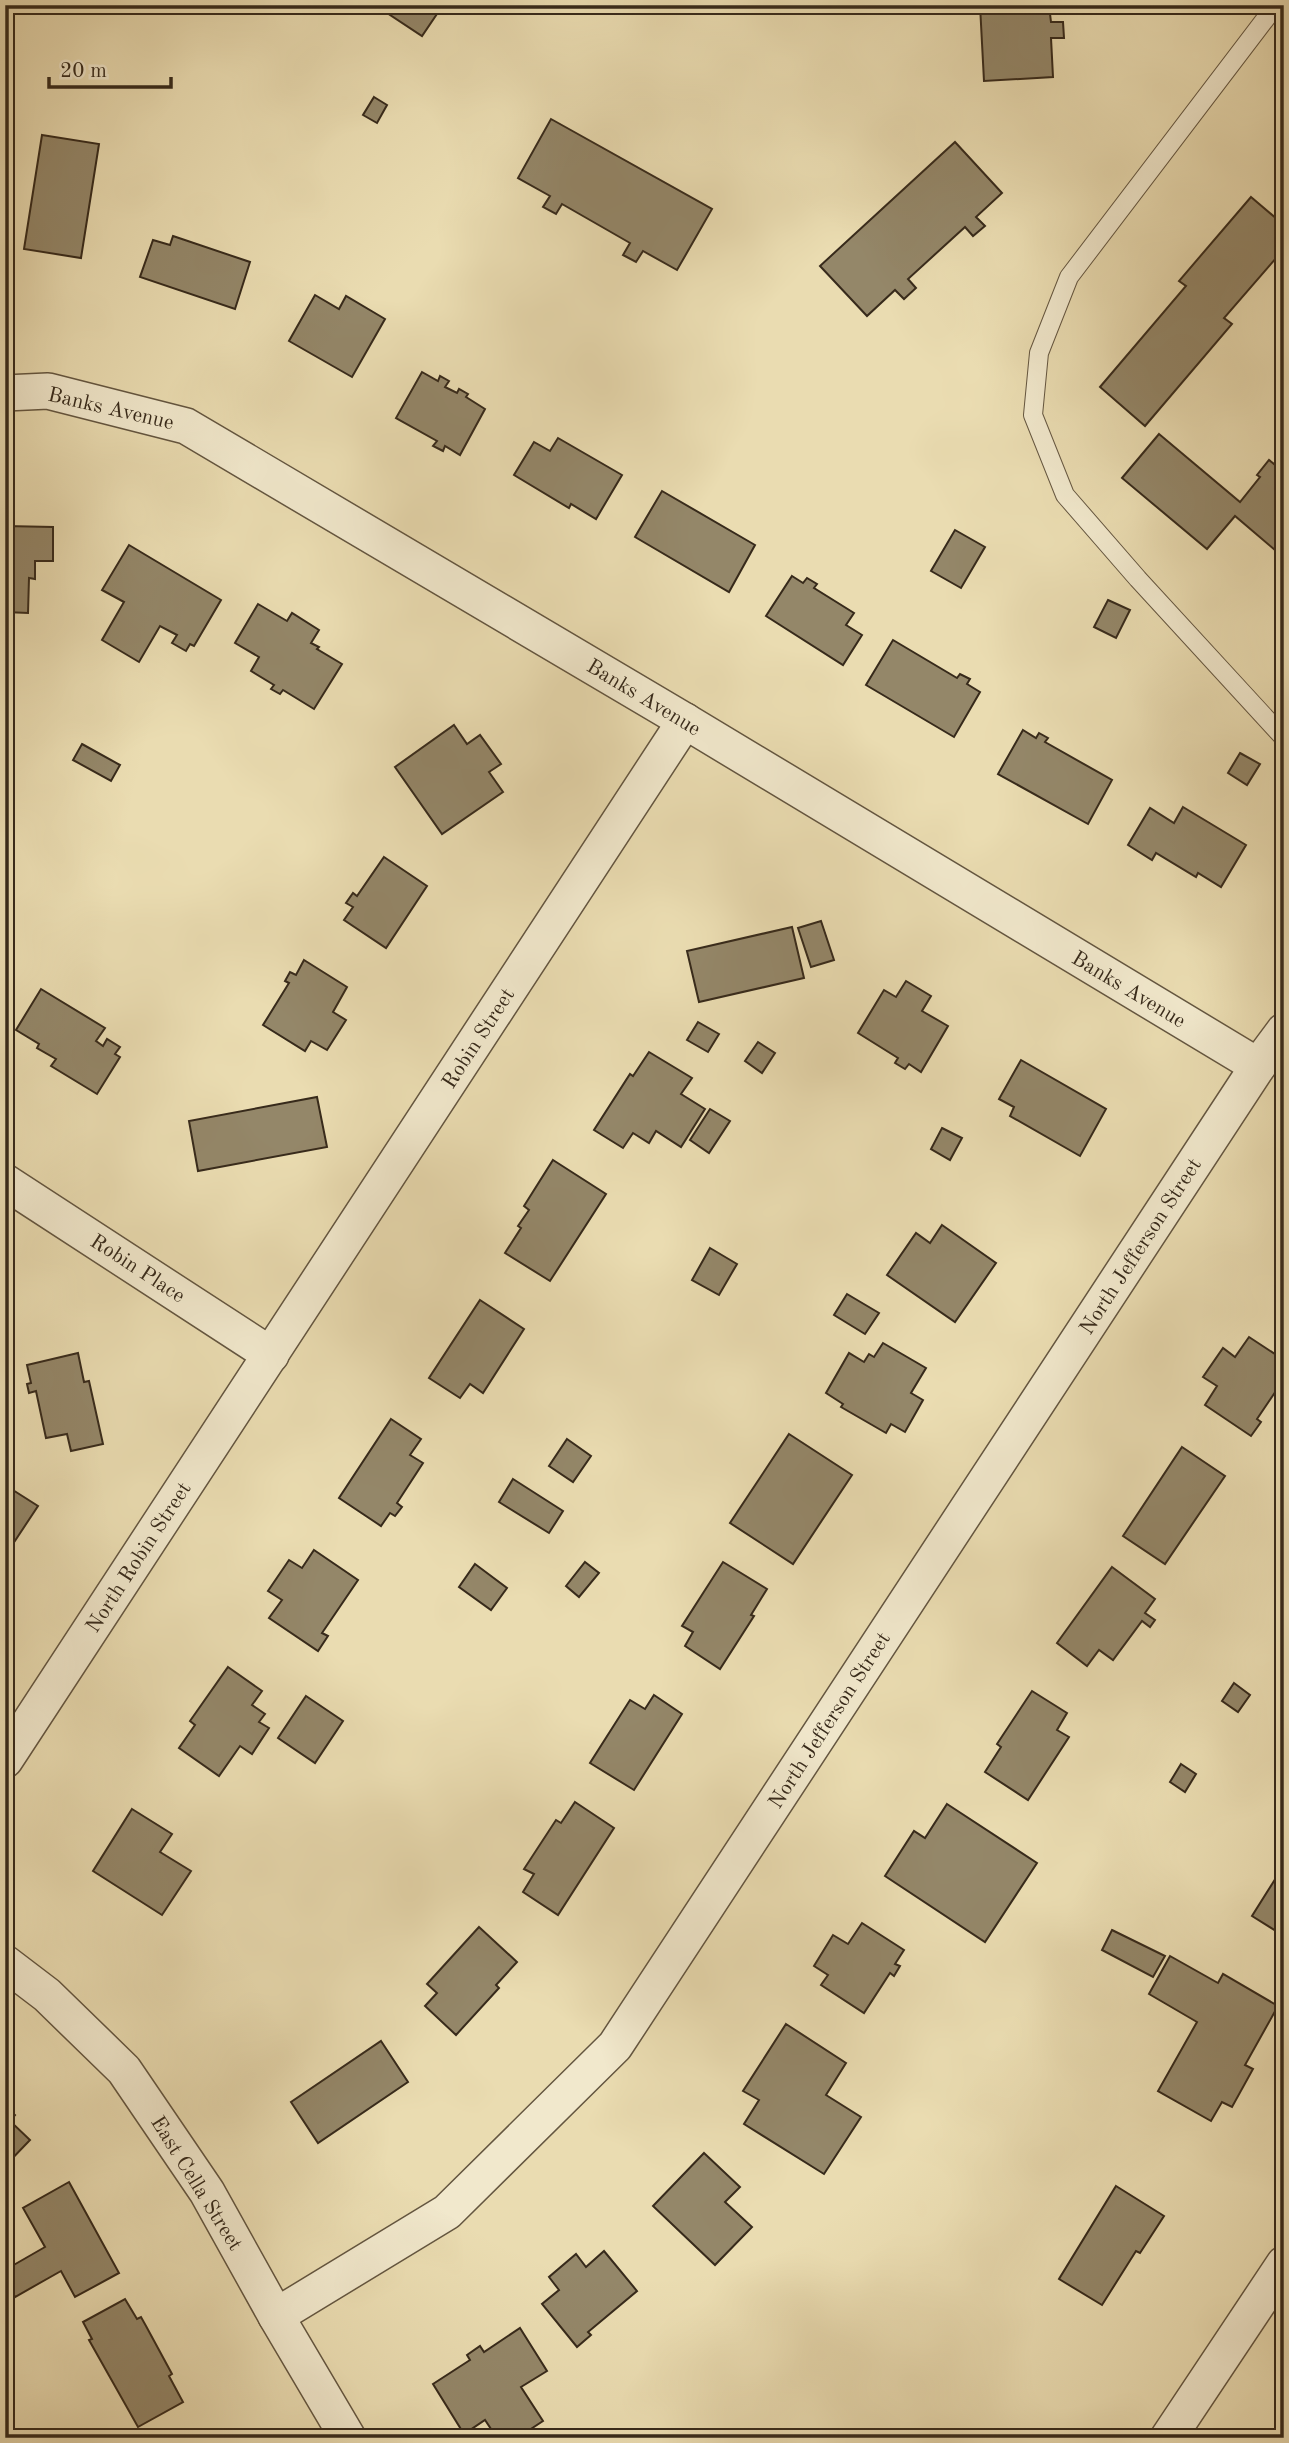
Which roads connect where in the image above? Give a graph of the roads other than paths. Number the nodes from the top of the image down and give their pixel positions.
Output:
1 (1276, 5) edge
2 (5, 393) edge
3 (685, 721) junction
4 (1284, 738) edge
5 (1284, 1031) edge
6 (1258, 1066) junction
7 (5, 1182) edge
8 (271, 1355) junction
9 (5, 1760) edge
10 (5, 1963) edge
11 (1284, 2264) edge
12 (276, 2316) junction
13 (348, 2438) edge
14 (1168, 2438) edge

1 - 4 lane
2 - 3 street, Banks Avenue
3 - 6 street, Banks Avenue
3 - 8 street, Robin Street
5 - 6 street, North Jefferson Street
6 - 12 street, North Jefferson Street
7 - 8 street, Robin Place
8 - 9 street, North Robin Street
10 - 12 street, East Cella Street
11 - 14 street
12 - 13 street, East Cella Street

